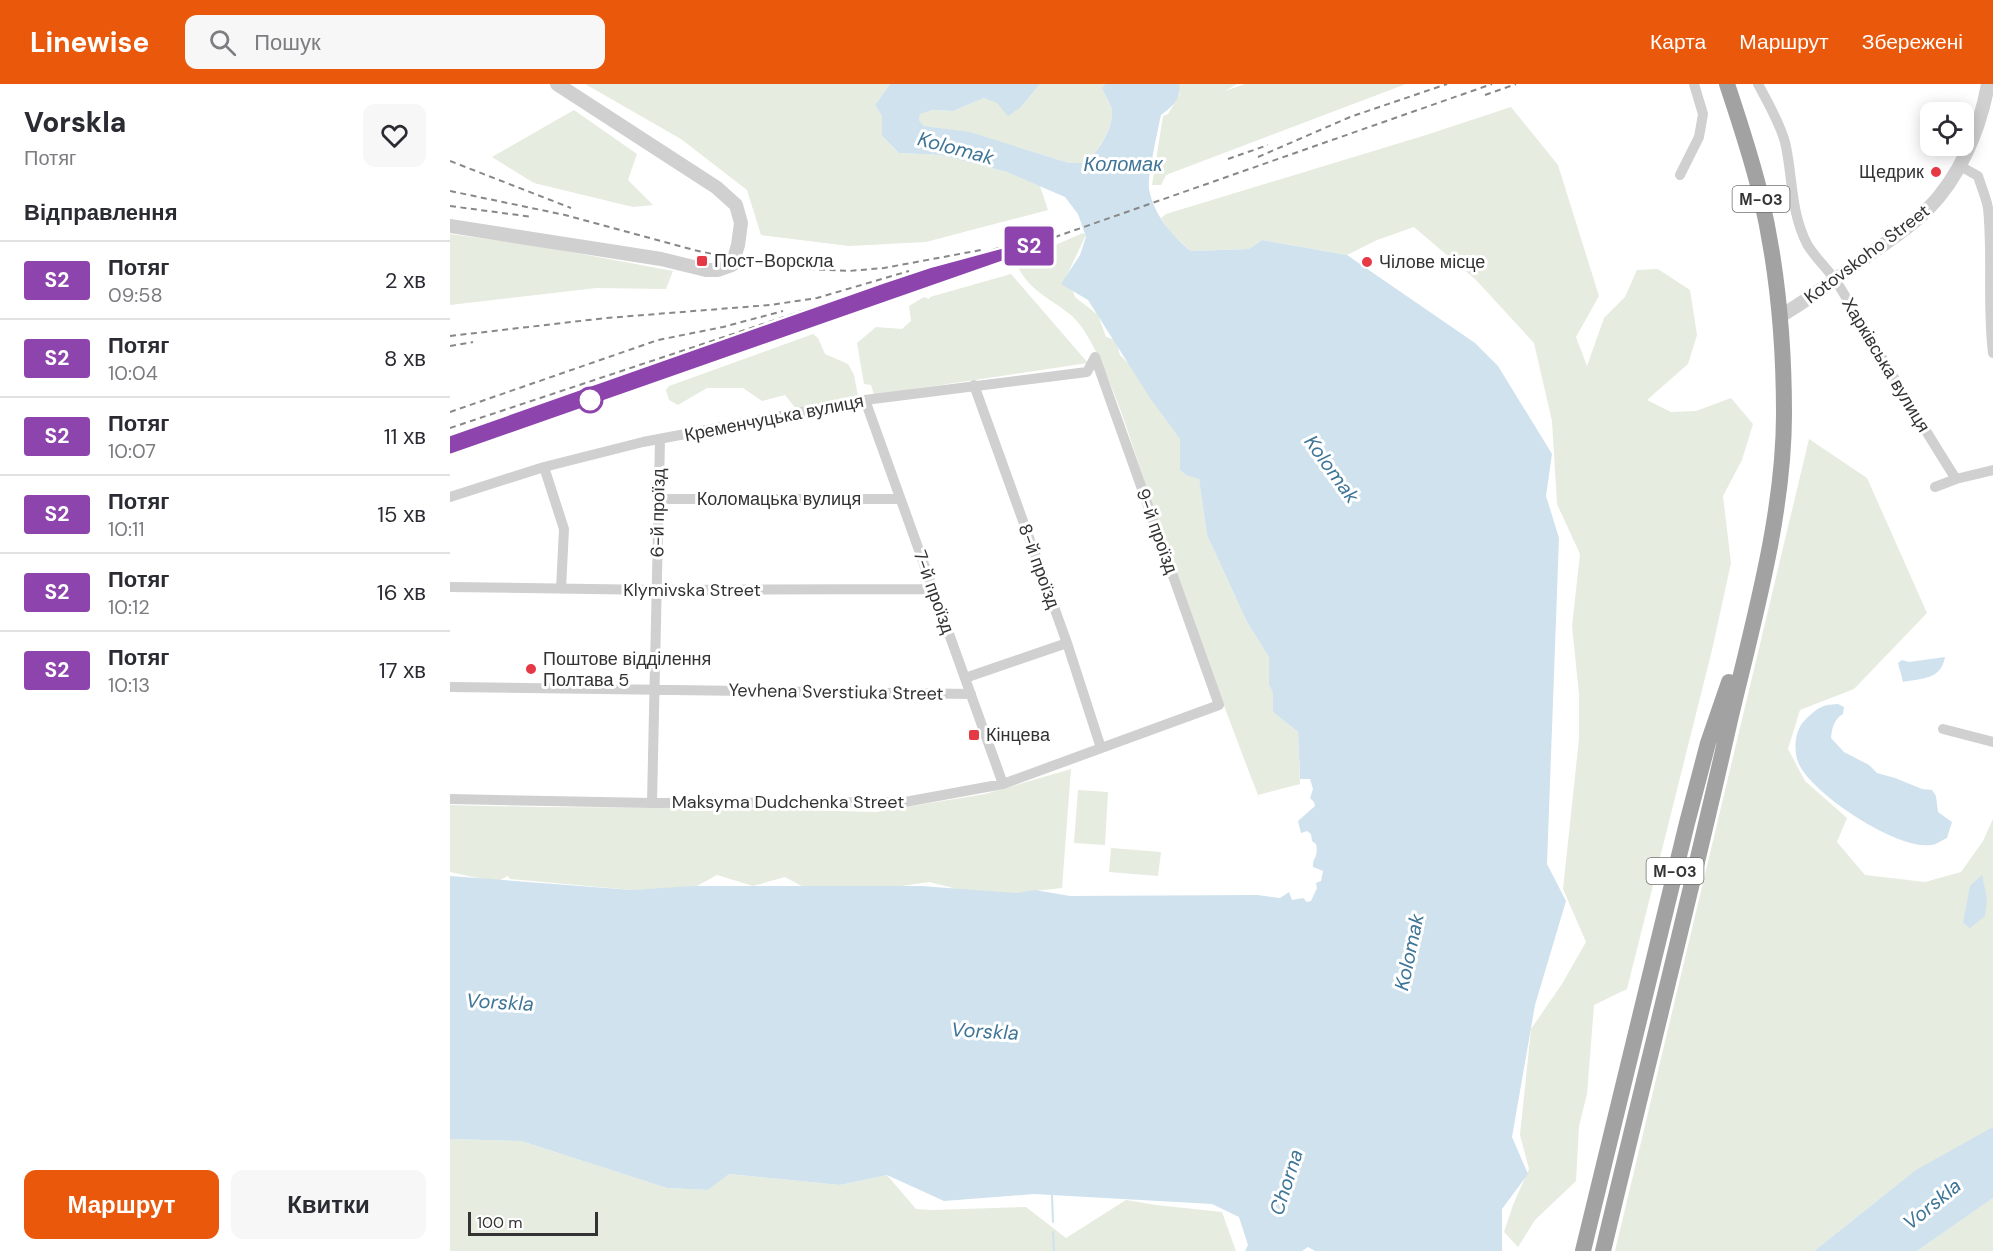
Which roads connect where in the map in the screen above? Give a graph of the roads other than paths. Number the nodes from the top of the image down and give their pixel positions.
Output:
1 (557, 84) edge
2 (1694, 84) edge
3 (1727, 84) edge
4 (1758, 84) edge
5 (1988, 84) edge
6 (1960, 166) junction
7 (1680, 175) dead end
8 (450, 226) edge
9 (1835, 280) junction
10 (1779, 317) junction
11 (1993, 353) edge
12 (1095, 357) joint
13 (974, 385) junction
14 (865, 400) junction
15 (660, 440) junction
16 (544, 467) junction
17 (1993, 470) edge
18 (1956, 479) junction
19 (1935, 487) dead end
20 (450, 497) edge
21 (657, 499) junction
22 (900, 499) junction
23 (450, 587) edge
24 (561, 589) junction
25 (933, 589) junction
26 (656, 590) junction
27 (1757, 602) junction
28 (1066, 643) junction
29 (965, 678) junction
30 (450, 687) edge
31 (655, 690) junction
32 (970, 693) junction
33 (1219, 705) joint
34 (1943, 729) dead end
35 (1993, 742) edge
36 (1101, 748) junction
37 (1003, 784) junction
38 (450, 799) edge
39 (652, 803) junction
40 (1583, 1251) edge
41 (1603, 1251) edge

1 - 8 street
2 - 7 street
3 - 10 highway, М-03
4 - 9 street, Харківська вулиця
5 - 6 street, Kotovskoho Street
6 - 9 street, Kotovskoho Street
6 - 11 street
9 - 10 street, Kotovskoho Street
9 - 18 street, Харківська вулиця
10 - 27 highway, М-03
12 - 13 street, Кременчуцька вулиця
12 - 33 street, 9-й проїзд
13 - 14 street, Кременчуцька вулиця
13 - 28 street, 8-й проїзд
14 - 15 street, Кременчуцька вулиця
14 - 22 street, 7-й проїзд
15 - 16 street, Кременчуцька вулиця
15 - 21 street, 6-й проїзд
16 - 20 street, Кременчуцька вулиця
16 - 24 street
17 - 18 street
18 - 19 street
21 - 22 street, Коломацька вулиця
21 - 26 street, 6-й проїзд
22 - 25 street, 7-й проїзд
23 - 24 street, Klymivska Street
24 - 26 street, Klymivska Street
25 - 26 street, Klymivska Street
25 - 29 street, 7-й проїзд
26 - 31 street, 6-й проїзд
27 - 40 highway, М-03
27 - 41 highway, М-03
28 - 29 street, Yevhena Sverstiuka Street
28 - 36 street, 8-й проїзд
29 - 32 street, 7-й проїзд
30 - 31 street, Yevhena Sverstiuka Street
31 - 32 street, Yevhena Sverstiuka Street
31 - 39 street, 6-й проїзд
32 - 37 street, 7-й проїзд
33 - 36 street, Maksyma Dudchenka Street
34 - 35 street
36 - 37 street, Maksyma Dudchenka Street
37 - 39 street, Maksyma Dudchenka Street
38 - 39 street, Maksyma Dudchenka Street

